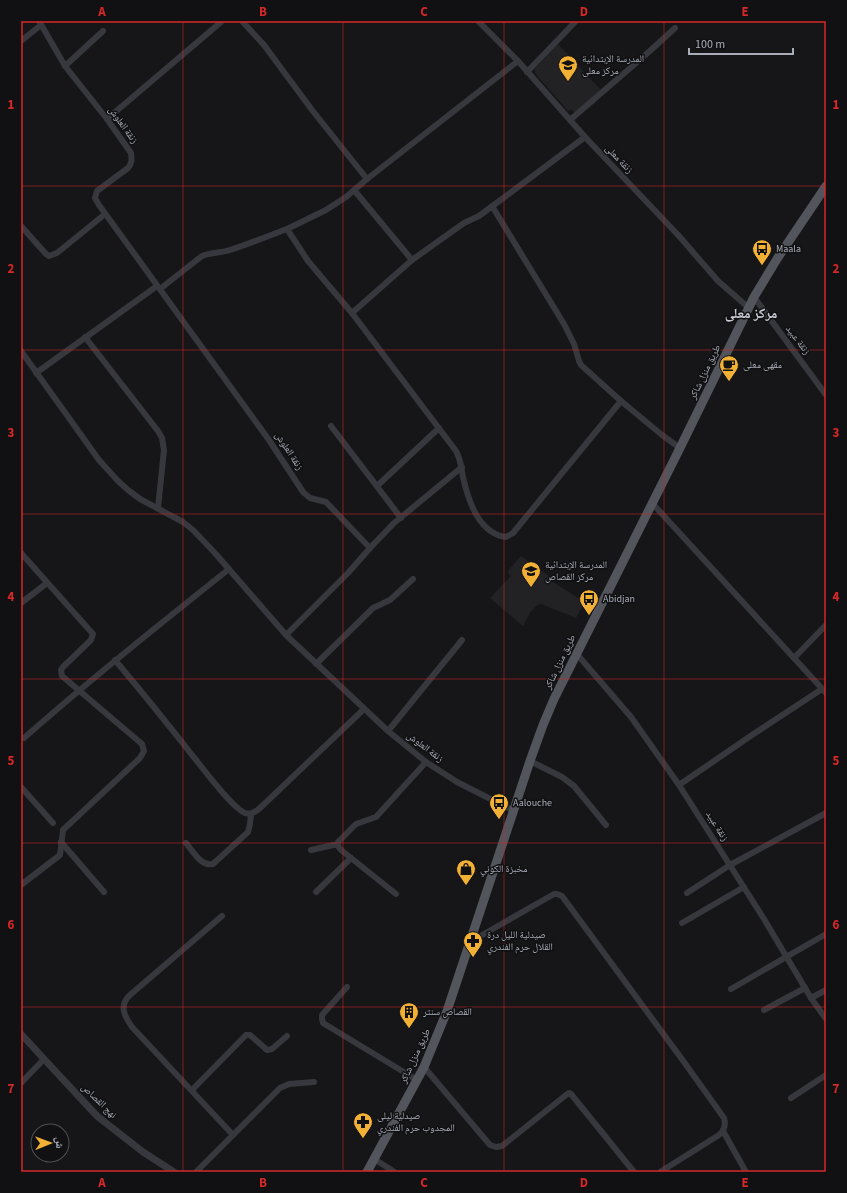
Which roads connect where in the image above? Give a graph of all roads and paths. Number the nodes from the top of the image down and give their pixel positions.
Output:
1 (242, 21) edge
2 (478, 21) edge
3 (576, 21) edge
4 (221, 22) edge
5 (40, 23) edge
6 (675, 28) dead end
7 (103, 31) dead end
8 (21, 41) edge
9 (518, 61) junction
10 (65, 66) junction
11 (527, 72) junction
12 (107, 119) junction
13 (570, 120) junction
14 (585, 138) junction
15 (367, 178) junction
16 (826, 186) edge
17 (354, 190) junction
18 (492, 206) junction
19 (105, 214) junction
20 (21, 226) edge
21 (287, 228) junction
22 (412, 260) junction
23 (158, 287) junction
24 (754, 297) junction
25 (749, 308) junction
26 (352, 313) junction
27 (86, 337) junction
28 (21, 351) edge
29 (36, 373) junction
30 (826, 395) edge
31 (620, 401) junction
32 (331, 426) dead end
33 (439, 428) junction
34 (680, 448) junction
35 (462, 467) junction
36 (377, 486) junction
37 (652, 503) junction
38 (158, 508) junction
39 (401, 518) junction
40 (370, 548) junction
41 (21, 553) edge
42 (229, 569) junction
43 (413, 579) dead end
44 (47, 583) junction
45 (21, 603) edge
46 (826, 625) edge
47 (286, 635) junction
48 (462, 640) dead end
49 (576, 653) junction
50 (794, 658) junction
51 (115, 660) junction
52 (316, 664) junction
53 (78, 690) junction
54 (824, 691) edge
55 (364, 709) junction
56 (388, 731) junction
57 (24, 738) dead end
58 (530, 761) junction
59 (426, 762) junction
60 (679, 785) junction
61 (21, 787) edge
62 (514, 811) junction
63 (826, 813) edge
64 (251, 814) junction
65 (53, 823) dead end
66 (606, 825) dead end
67 (61, 842) junction
68 (186, 844) dead end
69 (338, 844) junction
70 (311, 850) dead end
71 (350, 858) junction
72 (730, 865) junction
73 (21, 885) edge
74 (744, 888) junction
75 (104, 892) dead end
76 (316, 892) dead end
77 (687, 893) dead end
78 (396, 894) dead end
79 (222, 916) dead end
80 (682, 923) dead end
81 (826, 934) edge
82 (470, 942) junction
83 (786, 956) junction
84 (347, 987) dead end
85 (806, 988) junction
86 (731, 989) dead end
87 (826, 990) edge
88 (811, 998) junction
89 (764, 1010) dead end
90 (826, 1019) edge
91 (21, 1034) edge
92 (287, 1036) dead end
93 (44, 1059) junction
94 (424, 1067) junction
95 (826, 1074) edge
96 (417, 1080) junction
97 (314, 1082) dead end
98 (21, 1083) edge
99 (192, 1090) junction
100 (790, 1098) dead end
101 (723, 1131) junction
102 (233, 1135) junction
103 (374, 1159) junction
104 (174, 1172) edge
105 (196, 1172) edge
106 (367, 1172) edge
107 (394, 1172) edge
108 (634, 1172) edge
109 (660, 1172) edge
110 (746, 1172) edge

1 - 15 street
2 - 9 street, زنقة معلى
3 - 11 street
4 - 12 street
5 - 8 street
5 - 10 street, زنقة العلوش
6 - 13 street
7 - 10 street
9 - 11 street, زنقة معلى
9 - 15 street
10 - 12 street, زنقة العلوش
11 - 13 street, زنقة معلى
12 - 19 street, زنقة العلوش
13 - 14 street, زنقة معلى
14 - 18 street
14 - 25 street, زنقة معلى
15 - 17 street
16 - 24 main road, طريق منزل شاكر
17 - 21 street
17 - 22 street
18 - 22 street
18 - 31 street
19 - 20 street
19 - 23 street, زنقة العلوش
21 - 23 street
21 - 26 street
22 - 26 street
23 - 27 street
23 - 40 street, زنقة العلوش
24 - 25 main road, طريق منزل شاكر
24 - 30 street, زنقة عبيد
25 - 34 main road, طريق منزل شاكر
26 - 33 street
27 - 29 street
27 - 38 street
28 - 29 street, زنقة العلوش
29 - 38 street, زنقة العلوش
31 - 34 street
31 - 35 street
32 - 36 street
33 - 35 street
33 - 36 street
34 - 37 main road, طريق منزل شاكر
35 - 39 street
36 - 39 street
37 - 49 main road, طريق منزل شاكر
37 - 50 street
38 - 42 street, زنقة العلوش
39 - 40 street
40 - 47 street
41 - 44 street
42 - 47 street, زنقة العلوش
42 - 51 street
43 - 52 street
44 - 45 street
44 - 53 street
46 - 50 street
47 - 52 street, زنقة العلوش
48 - 56 street
49 - 58 main road, طريق منزل شاكر
49 - 60 street, زنقة عبيد
50 - 54 street
51 - 53 street
51 - 64 street
52 - 55 street, زنقة العلوش
53 - 57 street
53 - 67 street
54 - 60 street
55 - 56 street, زنقة العلوش
55 - 64 street
56 - 59 street, زنقة العلوش
58 - 62 main road, طريق منزل شاكر
58 - 66 street
59 - 62 street, زنقة العلوش
59 - 69 street
60 - 72 street, زنقة عبيد
61 - 65 street
62 - 82 main road, طريق منزل شاكر
63 - 72 street
64 - 68 street
67 - 73 street
67 - 75 street
69 - 70 street
69 - 71 street
71 - 76 street
71 - 78 street
72 - 74 street, زنقة عبيد
72 - 77 street
74 - 80 street
74 - 83 street, زنقة عبيد
79 - 99 street
81 - 83 street
82 - 94 main road, طريق منزل شاكر
82 - 101 street
83 - 85 street, زنقة عبيد
83 - 86 street
84 - 96 street
85 - 88 street, زنقة عبيد
85 - 89 street
87 - 88 street
88 - 90 street, زنقة عبيد
91 - 93 street, نهج القصاص
92 - 99 street
93 - 98 street
93 - 104 street, نهج القصاص
94 - 96 main road, طريق منزل شاكر
94 - 108 street
95 - 100 street
96 - 103 main road, طريق منزل شاكر
97 - 102 street
99 - 102 street
101 - 109 street
101 - 110 street
102 - 105 street
103 - 106 main road, طريق منزل شاكر
103 - 107 street

